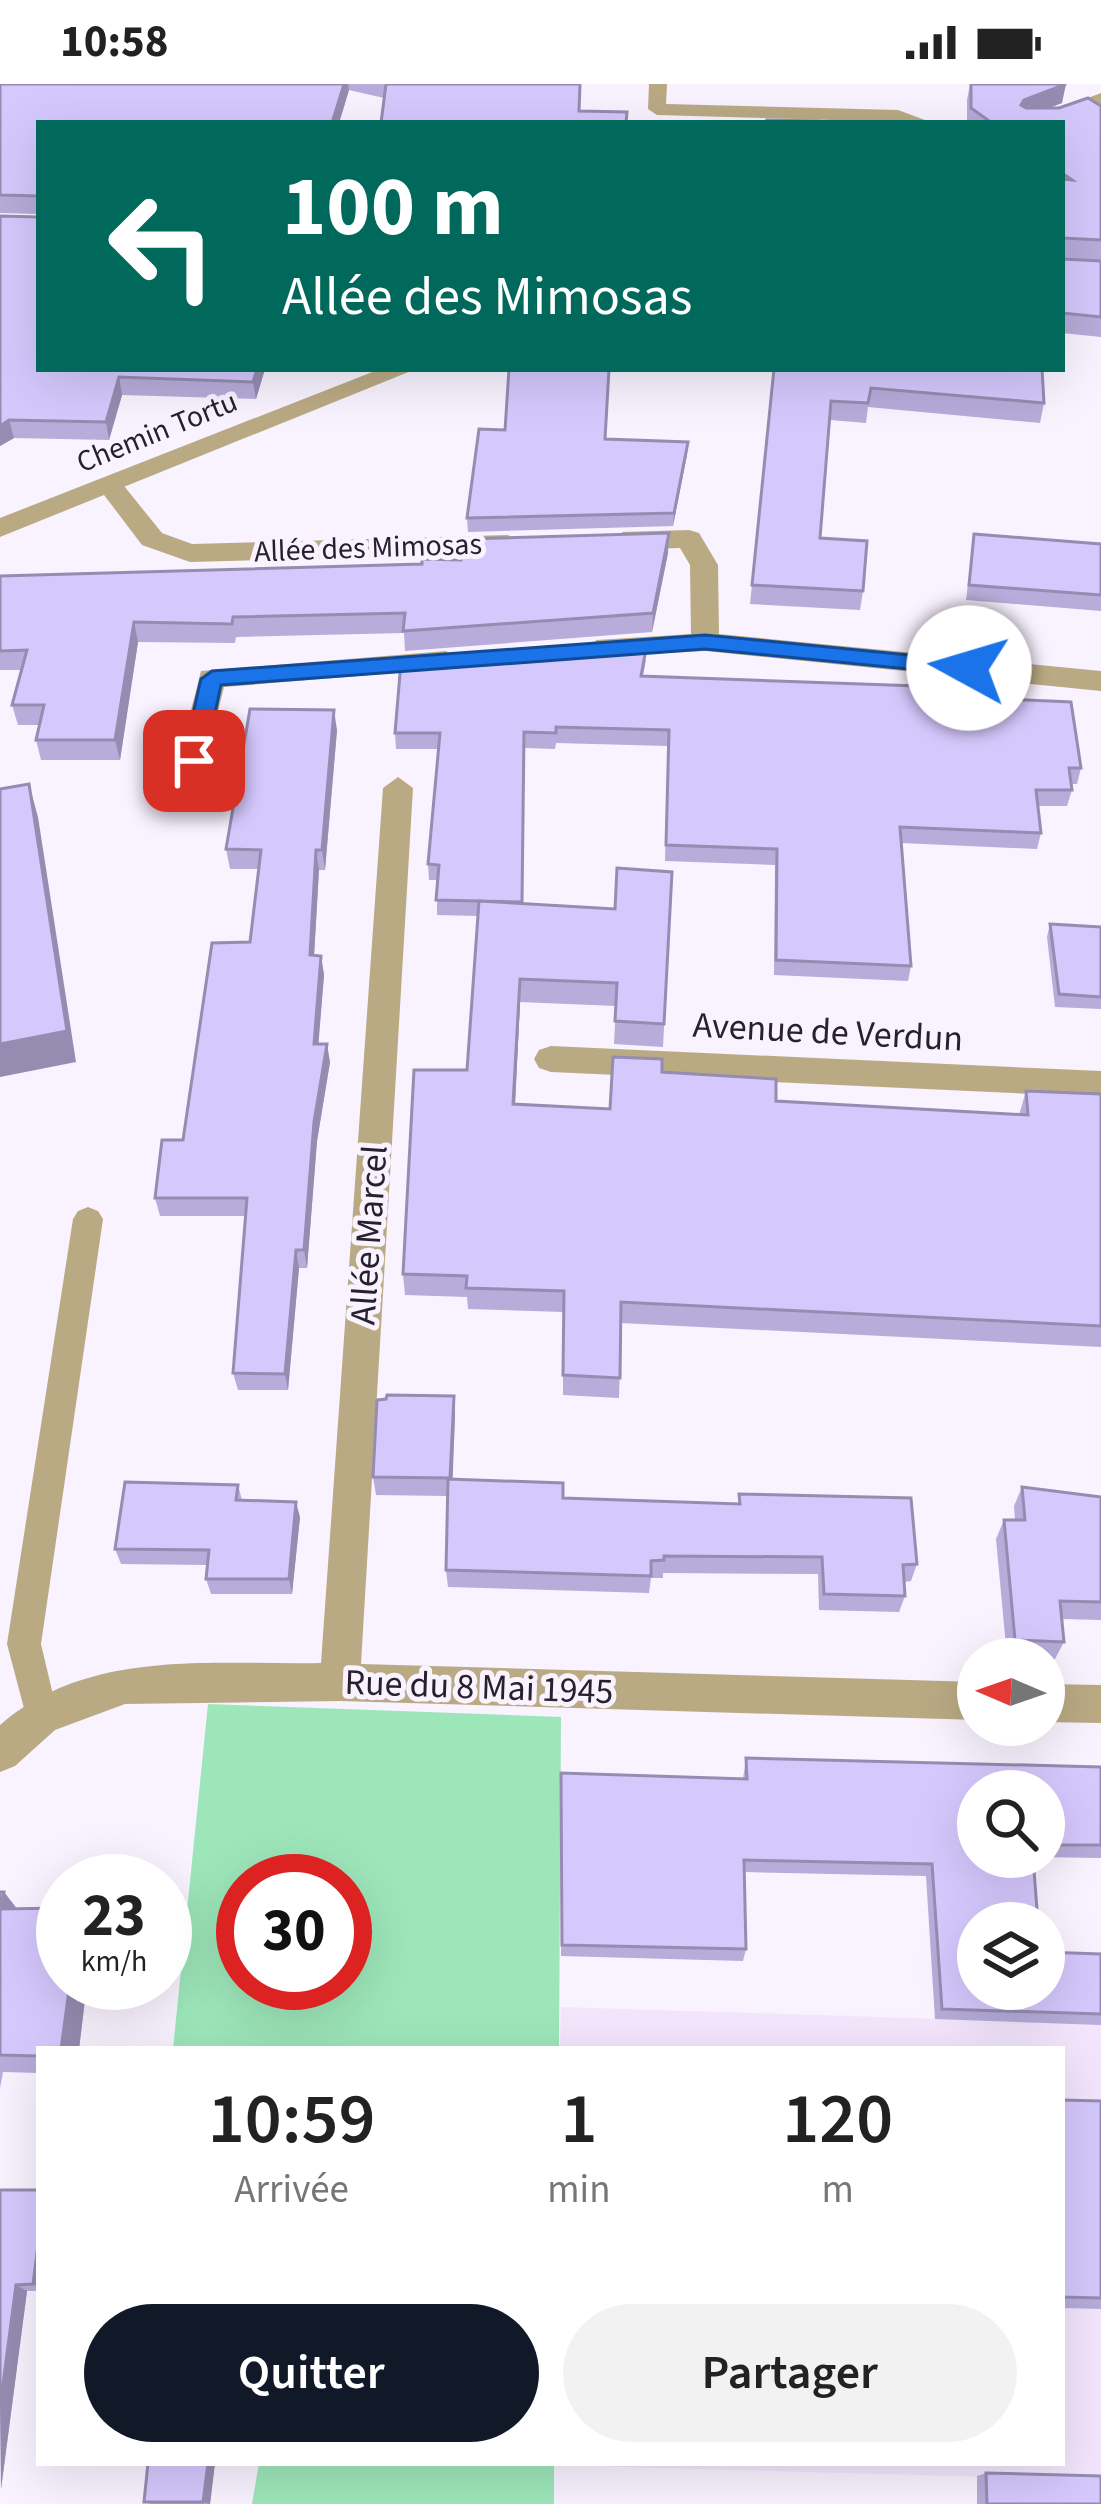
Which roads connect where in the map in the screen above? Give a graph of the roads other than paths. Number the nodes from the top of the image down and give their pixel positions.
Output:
1 (658, 84) edge
2 (1101, 100) edge
3 (913, 120) edge
4 (1042, 120) edge
5 (396, 372) edge
6 (111, 488) junction
7 (0, 527) edge
8 (594, 542) edge
9 (547, 543) edge
10 (705, 642) junction
11 (564, 652) edge
12 (470, 659) edge
13 (1101, 681) edge
14 (194, 761) dead end
15 (398, 788) dead end
16 (551, 1059) dead end
17 (1101, 1084) edge
18 (88, 1219) dead end
19 (340, 1682) junction
20 (957, 1700) edge
21 (1065, 1703) edge
22 (1101, 1704) edge
23 (41, 1716) junction
24 (0, 1752) edge

1 - 3 lane
2 - 4 street
5 - 6 street, Chemin Tortu
6 - 7 street, Chemin Tortu
6 - 9 street, Allée des Mimosas
8 - 10 street
10 - 11 street
10 - 13 street
12 - 14 street
15 - 19 street, Allée Marcel
16 - 17 street, Avenue de Verdun
18 - 23 lane
19 - 20 street, Rue du 8 Mai 1945
19 - 23 street, Rue du 8 Mai 1945
21 - 22 street
23 - 24 street, Rue du 8 Mai 1945

